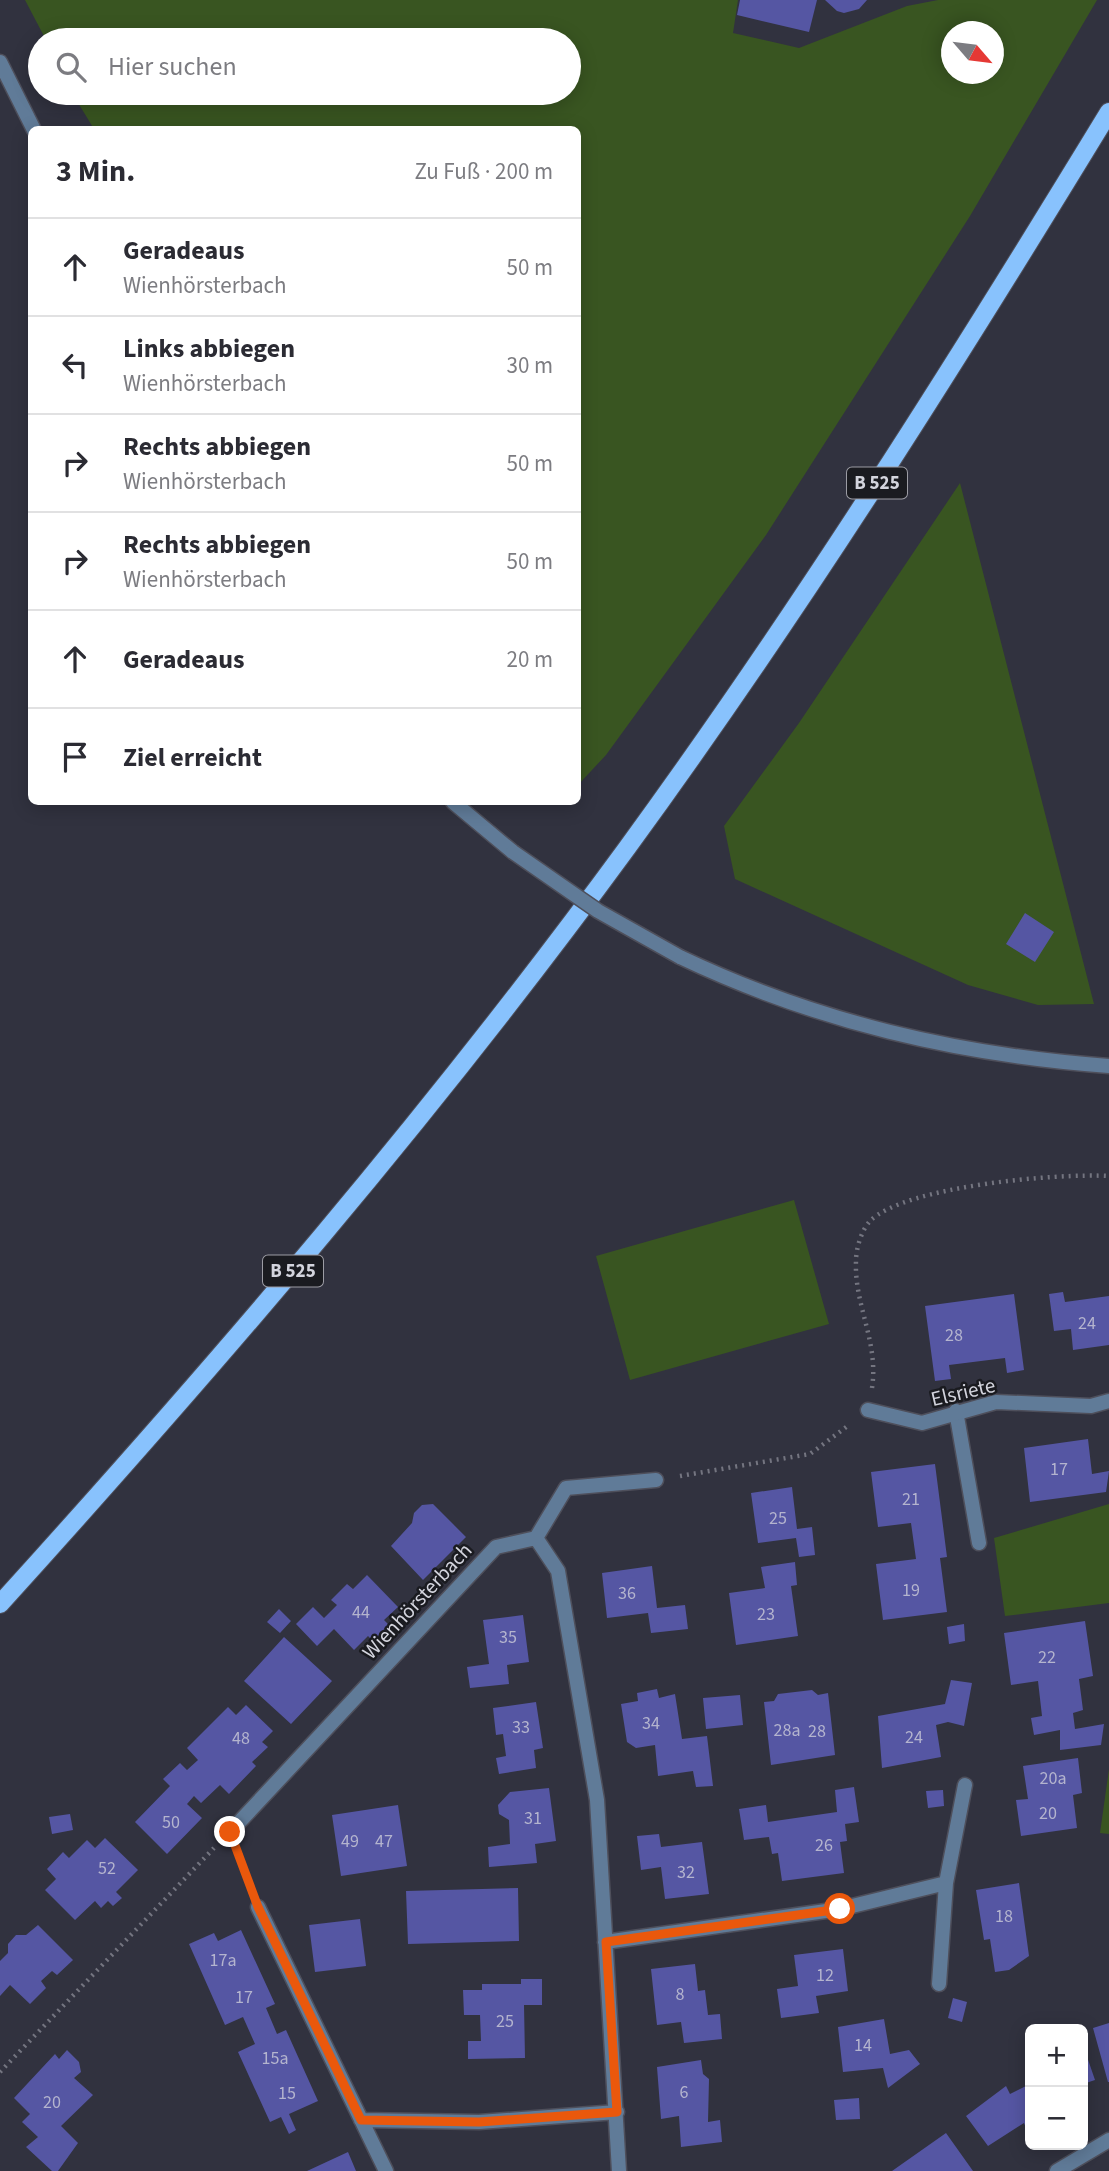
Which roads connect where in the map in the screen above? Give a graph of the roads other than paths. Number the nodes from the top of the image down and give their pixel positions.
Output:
1 (0, 62) edge
2 (1109, 112) edge
3 (32, 126) edge
4 (457, 805) edge
5 (1109, 1066) edge
6 (1109, 1401) edge
7 (868, 1410) road end
8 (956, 1411) junction
9 (656, 1480) road end
10 (536, 1538) junction
11 (979, 1543) dead end
12 (0, 1604) edge
13 (965, 1785) dead end
14 (230, 1832) road end
15 (946, 1883) junction
16 (258, 1907) road end
17 (606, 1942) junction
18 (939, 1984) dead end
19 (617, 2112) junction
20 (361, 2120) junction
21 (1109, 2140) edge
22 (386, 2171) edge
23 (619, 2171) edge
24 (1057, 2171) edge

1 - 3 street
2 - 12 main road, B 525
4 - 5 street, bridge
6 - 8 street, Elsriete
7 - 8 street, Elsriete
8 - 11 street
9 - 10 street
10 - 14 street, Wienhörsterbach
10 - 17 street
13 - 15 street
15 - 17 street
15 - 18 street
16 - 20 street
17 - 19 street
19 - 20 street
19 - 23 street
20 - 22 street
21 - 24 street

